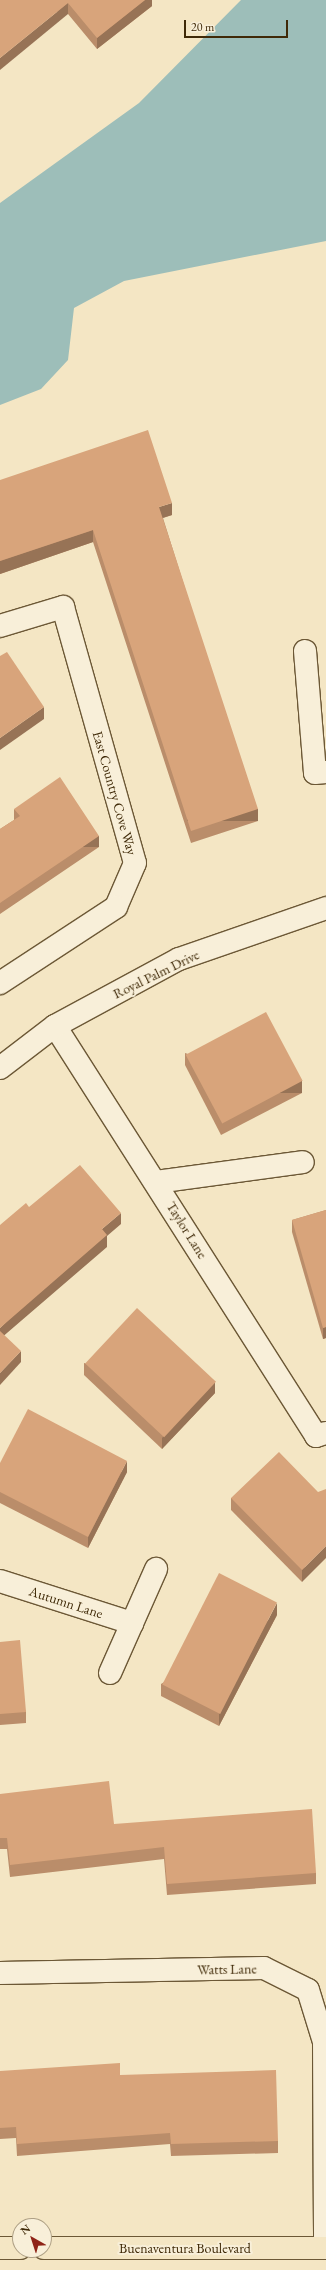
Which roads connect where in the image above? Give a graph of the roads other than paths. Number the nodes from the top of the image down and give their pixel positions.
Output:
1 (0, 626) edge
2 (305, 651) dead end
3 (326, 772) edge
4 (326, 908) edge
5 (0, 984) edge
6 (55, 1026) junction
7 (0, 1068) edge
8 (302, 1162) dead end
9 (156, 1182) junction
10 (321, 1434) edge
11 (156, 1569) dead end
12 (0, 1581) edge
13 (132, 1623) junction
14 (110, 1674) dead end
15 (0, 1973) edge
16 (325, 2157) edge
17 (0, 2248) edge
18 (12, 2248) edge
19 (52, 2248) edge
20 (326, 2248) edge

1 - 5 street, East Country Cove Way
2 - 3 street
4 - 6 street, Royal Palm Drive
6 - 7 street, Royal Palm Drive
6 - 9 street, Taylor Lane
8 - 9 street
9 - 10 street, Taylor Lane
11 - 13 street
12 - 13 street, Autumn Lane
13 - 14 street
15 - 16 street, Watts Lane
16 - 20 street, Watts Lane
17 - 18 main road
19 - 20 main road, Buenaventura Boulevard

